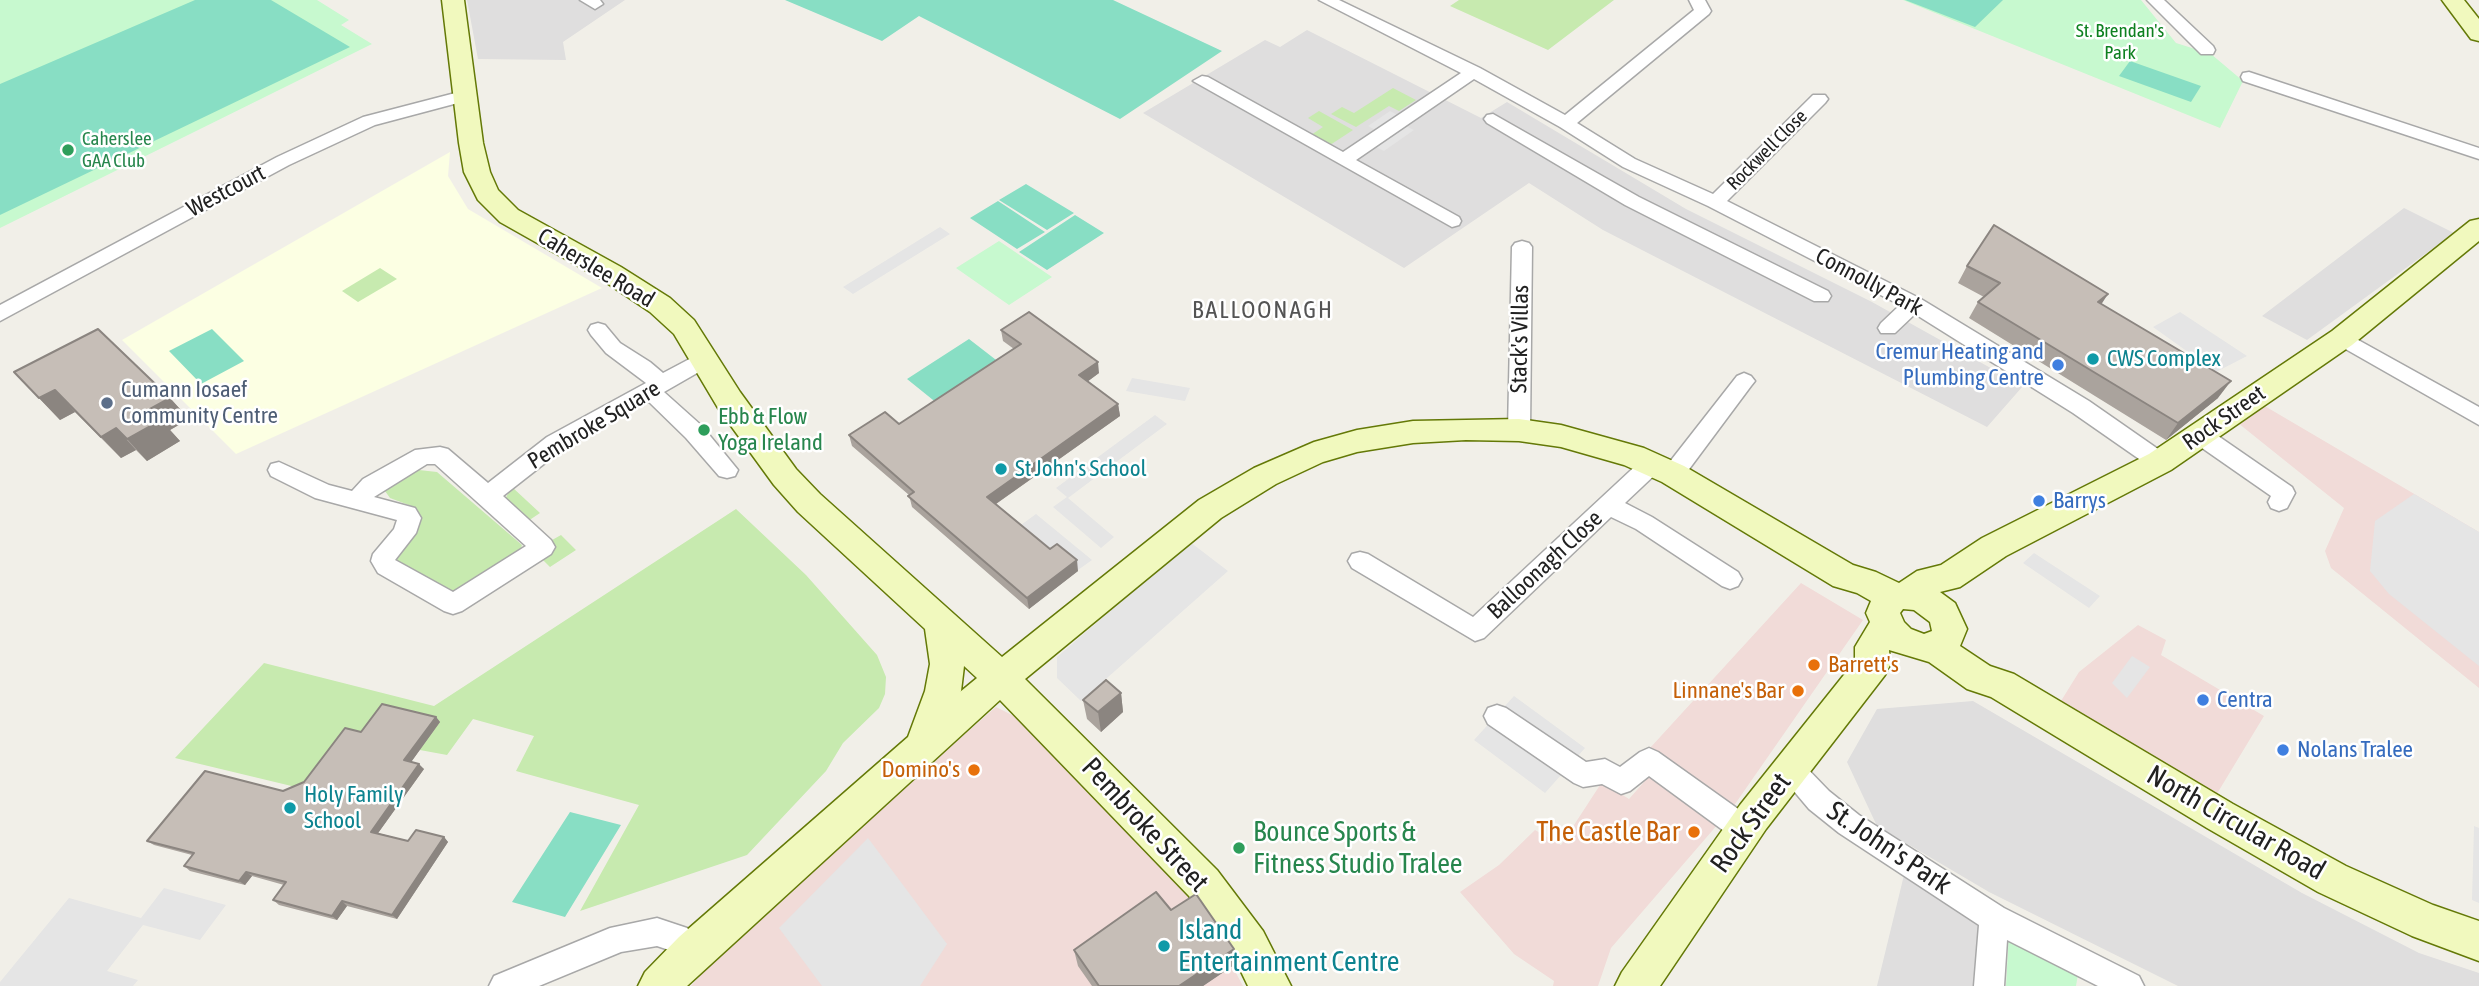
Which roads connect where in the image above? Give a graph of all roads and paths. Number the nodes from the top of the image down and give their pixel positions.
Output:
1 (453, 0) edge
2 (1327, 0) edge
3 (1698, 0) edge
4 (2155, 0) edge
5 (2453, 0) edge
6 (1352, 3) edge
7 (2479, 34) edge
8 (2207, 50) dead end
9 (1474, 72) junction
10 (2249, 77) dead end
11 (1202, 81) dead end
12 (463, 96) junction
13 (1819, 99) dead end
14 (1493, 119) dead end
15 (1566, 123) junction
16 (2479, 154) edge
17 (1343, 159) junction
18 (1695, 193) junction
19 (1715, 202) junction
20 (1664, 217) junction
21 (1452, 221) dead end
22 (2479, 227) edge
23 (1522, 247) dead end
24 (1821, 296) dead end
25 (1914, 304) junction
26 (0, 314) edge
27 (1888, 328) dead end
28 (598, 330) dead end
29 (2342, 338) junction
30 (704, 360) junction
31 (1744, 381) dead end
32 (656, 387) junction
33 (2479, 416) edge
34 (1519, 430) junction
35 (2200, 435) junction
36 (2160, 462) junction
37 (1663, 469) junction
38 (279, 470) dead end
39 (727, 470) dead end
40 (488, 496) junction
41 (356, 500) junction
42 (2279, 502) dead end
43 (1608, 505) junction
44 (1360, 561) dead end
45 (1730, 579) dead end
46 (1914, 621) junction
47 (941, 623) junction
48 (1001, 678) junction
49 (1497, 716) dead end
50 (924, 746) junction
51 (1791, 769) junction
52 (1745, 830) junction
53 (1994, 918) junction
54 (2479, 942) edge
55 (693, 951) junction
56 (504, 986) edge
57 (659, 986) edge
58 (1270, 986) edge
59 (1636, 986) edge
60 (1989, 986) edge
61 (2129, 986) edge

1 - 12 main road, Caherslee Road
2 - 6 street, Connolly Park
3 - 15 street
4 - 8 street
5 - 7 main road
6 - 9 street, Connolly Park
9 - 15 street, Connolly Park
9 - 17 street
10 - 16 street
11 - 17 street
12 - 26 street, Westcourt
12 - 30 main road, Caherslee Road
13 - 19 street, Rockwell Close
14 - 20 street
15 - 18 street, Connolly Park
17 - 21 street
18 - 19 street, Connolly Park
18 - 20 street
19 - 25 street, Connolly Park
20 - 24 street
22 - 29 main road, Rock Street
23 - 34 street, Stack's Villas
25 - 27 street
25 - 36 street, Connolly Park
28 - 32 street
29 - 33 street
29 - 35 main road, Rock Street
30 - 32 street, Pembroke Square
30 - 47 main road, Caherslee Road
31 - 37 street
32 - 39 street
32 - 40 street, Pembroke Square
34 - 37 main road, North Circular Road
34 - 48 main road, North Circular Road
35 - 36 main road, Rock Street
35 - 42 street
36 - 46 main road, Rock Street
37 - 43 street, Balloonagh Close
37 - 46 main road, North Circular Road
38 - 41 street
40 - 41 street
40 - 41 street
43 - 44 street, Balloonagh Close
43 - 45 street
46 - 51 main road, Rock Street
46 - 54 main road, North Circular Road
47 - 48 main road, Caherslee Road
47 - 50 main road
48 - 50 main road, North Circular Road
48 - 58 main road, Pembroke Street
49 - 52 street
50 - 55 main road, North Circular Road
51 - 52 main road, Rock Street
51 - 53 street, St. John's Park
52 - 59 main road, Rock Street
53 - 60 street
53 - 61 street, St. John's Park
55 - 56 street
55 - 57 main road, North Circular Road

